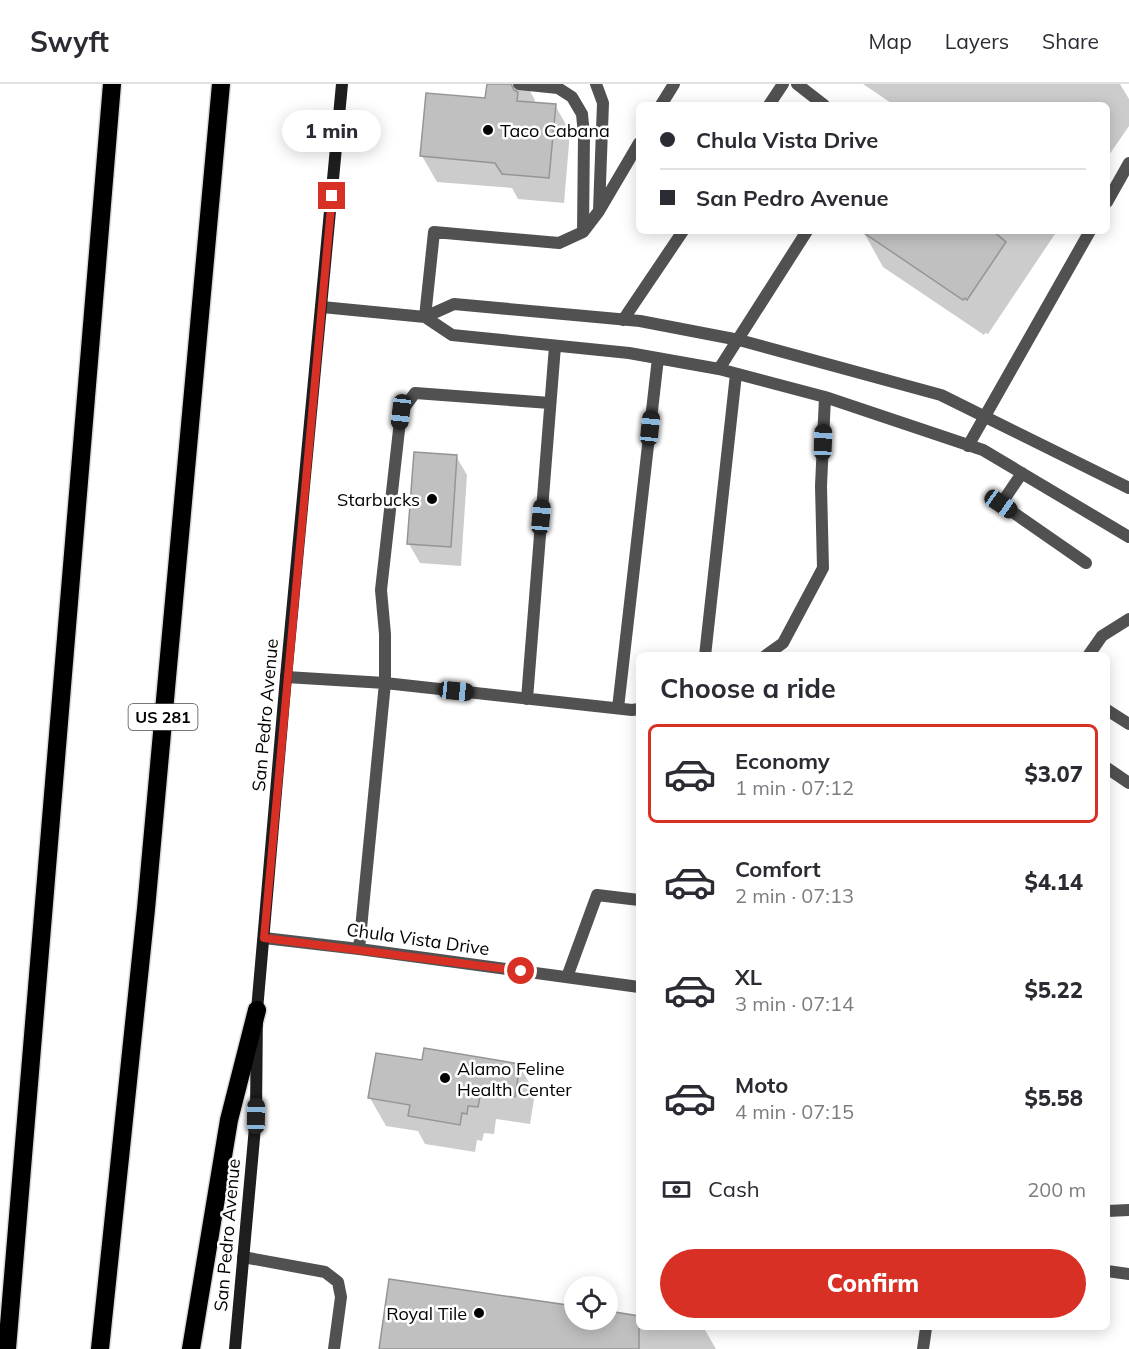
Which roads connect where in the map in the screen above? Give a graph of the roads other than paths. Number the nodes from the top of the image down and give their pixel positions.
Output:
1 (112, 84) edge
2 (221, 84) edge
3 (342, 84) edge
4 (519, 84) edge
5 (596, 84) edge
6 (674, 84) edge
7 (783, 84) edge
8 (797, 84) edge
9 (663, 102) edge
10 (771, 102) edge
11 (820, 102) edge
12 (636, 148) edge
13 (1129, 163) edge
14 (1110, 197) edge
15 (599, 211) junction
16 (583, 232) junction
17 (681, 234) edge
18 (805, 234) edge
19 (1088, 234) edge
20 (321, 307) junction
21 (425, 317) junction
22 (623, 320) junction
23 (739, 340) junction
24 (555, 346) junction
25 (658, 358) junction
26 (719, 369) junction
27 (736, 374) junction
28 (825, 397) junction
29 (550, 403) junction
30 (985, 417) junction
31 (968, 446) junction
32 (1022, 473) junction
33 (1129, 488) edge
34 (1129, 537) edge
35 (1086, 563) dead end
36 (1129, 619) edge
37 (705, 652) edge
38 (771, 652) edge
39 (1091, 652) edge
40 (286, 677) junction
41 (385, 683) junction
42 (527, 699) junction
43 (618, 708) junction
44 (636, 709) edge
45 (1110, 712) edge
46 (1129, 724) edge
47 (1110, 770) edge
48 (1129, 783) edge
49 (636, 900) edge
50 (264, 938) junction
51 (359, 949) junction
52 (567, 977) junction
53 (636, 987) edge
54 (257, 1010) junction
55 (1129, 1210) edge
56 (1110, 1211) edge
57 (243, 1257) junction
58 (1110, 1271) edge
59 (1129, 1274) edge
60 (926, 1330) edge
61 (7, 1349) edge
62 (100, 1349) edge
63 (191, 1349) edge
64 (235, 1349) edge
65 (334, 1349) edge
66 (923, 1349) edge

1 - 61 highway
2 - 62 highway, US 281
3 - 20 main road, San Pedro Avenue
4 - 16 street
5 - 15 street
6 - 9 street
7 - 10 street
8 - 11 street
12 - 15 street
13 - 14 street
15 - 16 street
16 - 21 street
17 - 22 street
18 - 23 street
19 - 30 street
20 - 21 street
20 - 40 main road, San Pedro Avenue
21 - 22 street
21 - 24 street
22 - 23 street
23 - 26 street
23 - 30 street
24 - 25 street
24 - 29 street
25 - 26 street
25 - 43 street
26 - 27 street
27 - 28 street
27 - 37 street
28 - 31 street
28 - 38 street
29 - 41 street
29 - 42 street
30 - 31 street
30 - 33 street
31 - 32 street
32 - 34 street
32 - 35 street
36 - 39 street
40 - 41 street
40 - 50 main road, San Pedro Avenue
41 - 42 street
41 - 51 street
42 - 43 street
43 - 44 street
45 - 46 street
47 - 48 street
49 - 52 street
50 - 51 street, Chula Vista Drive
50 - 54 main road, San Pedro Avenue
51 - 52 street, Chula Vista Drive
52 - 53 street, Chula Vista Drive
54 - 57 main road, San Pedro Avenue
54 - 63 highway
55 - 56 street
57 - 64 main road, San Pedro Avenue
57 - 65 street
58 - 59 street
60 - 66 street

